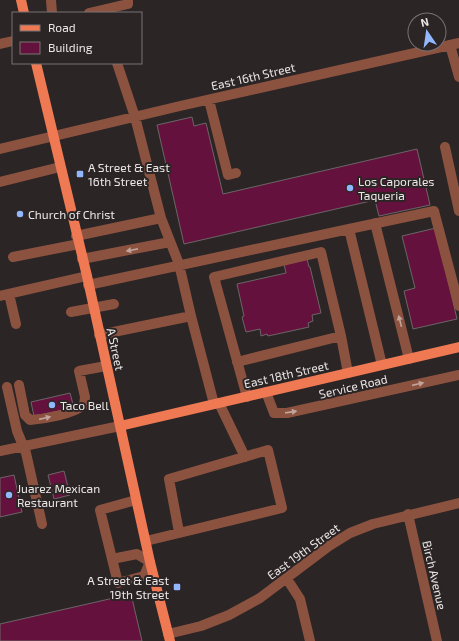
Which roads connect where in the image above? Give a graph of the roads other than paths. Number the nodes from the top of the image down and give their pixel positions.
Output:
1 (21, 0) edge
2 (51, 0) edge
3 (128, 0) edge
4 (24, 12) edge
5 (52, 12) edge
6 (93, 12) edge
7 (12, 41) edge
8 (0, 44) edge
9 (455, 44) edge
10 (36, 64) edge
11 (117, 64) edge
12 (459, 77) edge
13 (209, 100) junction
14 (135, 117) junction
15 (53, 136) junction
16 (445, 147) dead end
17 (0, 148) edge
18 (60, 167) junction
19 (236, 174) dead end
20 (0, 182) edge
21 (459, 211) edge
22 (161, 218) junction
23 (375, 223) junction
24 (349, 229) junction
25 (78, 240) junction
26 (170, 242) junction
27 (13, 257) dead end
28 (82, 259) junction
29 (179, 264) junction
30 (87, 281) junction
31 (4, 295) edge
32 (114, 304) dead end
33 (459, 306) edge
34 (94, 309) junction
35 (71, 312) dead end
36 (191, 316) junction
37 (16, 324) dead end
38 (99, 335) junction
39 (341, 336) junction
40 (459, 347) edge
41 (409, 359) junction
42 (237, 362) junction
43 (382, 365) junction
44 (106, 366) junction
45 (348, 373) junction
46 (459, 375) edge
47 (19, 384) dead end
48 (7, 387) dead end
49 (266, 392) junction
50 (247, 397) junction
51 (216, 404) junction
52 (120, 426) junction
53 (23, 446) junction
54 (0, 452) edge
55 (245, 457) junction
56 (136, 500) junction
57 (459, 503) edge
58 (408, 514) junction
59 (42, 524) dead end
60 (180, 532) junction
61 (146, 540) junction
62 (112, 559) junction
63 (150, 562) junction
64 (287, 578) junction
65 (169, 638) edge
66 (310, 641) edge
67 (437, 641) edge

1 - 4 main road
2 - 5 street
3 - 6 street
7 - 8 street
9 - 12 street
9 - 13 street, East 16th Street
10 - 15 main road, A Street
11 - 14 street
13 - 14 street, East 16th Street
13 - 19 street
14 - 15 street, East 16th Street
14 - 22 street
15 - 17 street, East 16th Street
15 - 18 main road, A Street
16 - 21 street
18 - 20 street
18 - 25 main road, A Street
22 - 25 street
22 - 26 street
23 - 24 street
23 - 33 street
41 -> 23 street
24 - 29 street
24 - 43 street
25 - 27 street
25 - 28 main road, A Street
26 -> 28 street
26 - 29 street
28 - 30 main road, A Street
29 - 30 street
29 - 36 street
30 - 31 street
30 - 34 main road, A Street
31 - 37 street
32 - 34 street
34 - 35 street
34 - 38 main road, A Street
36 - 38 street
36 - 51 street
38 - 44 main road, A Street
39 - 42 street
39 - 42 street
39 - 45 street
40 - 41 main road, East 18th Street
41 - 43 main road, East 18th Street
42 - 50 street
43 - 45 main road, East 18th Street
47 -> 44 street
44 - 52 main road, A Street
45 - 49 main road, East 18th Street
49 -> 46 street, Service Road
48 - 53 street
49 - 50 main road, East 18th Street
50 - 51 main road, East 18th Street
51 - 52 main road, East 18th Street
51 - 55 street
52 - 53 street
52 - 56 main road, A Street
53 - 54 street
53 - 59 street
55 - 60 street
55 - 60 street
56 - 61 main road, A Street
56 - 62 street
57 - 58 street, East 19th Street
58 - 64 street, East 19th Street
58 - 67 street, Birch Avenue
60 - 61 street
61 - 63 main road, A Street
62 - 63 street
62 - 63 street
63 - 65 main road, A Street
64 - 65 street, East 19th Street
64 - 66 street

